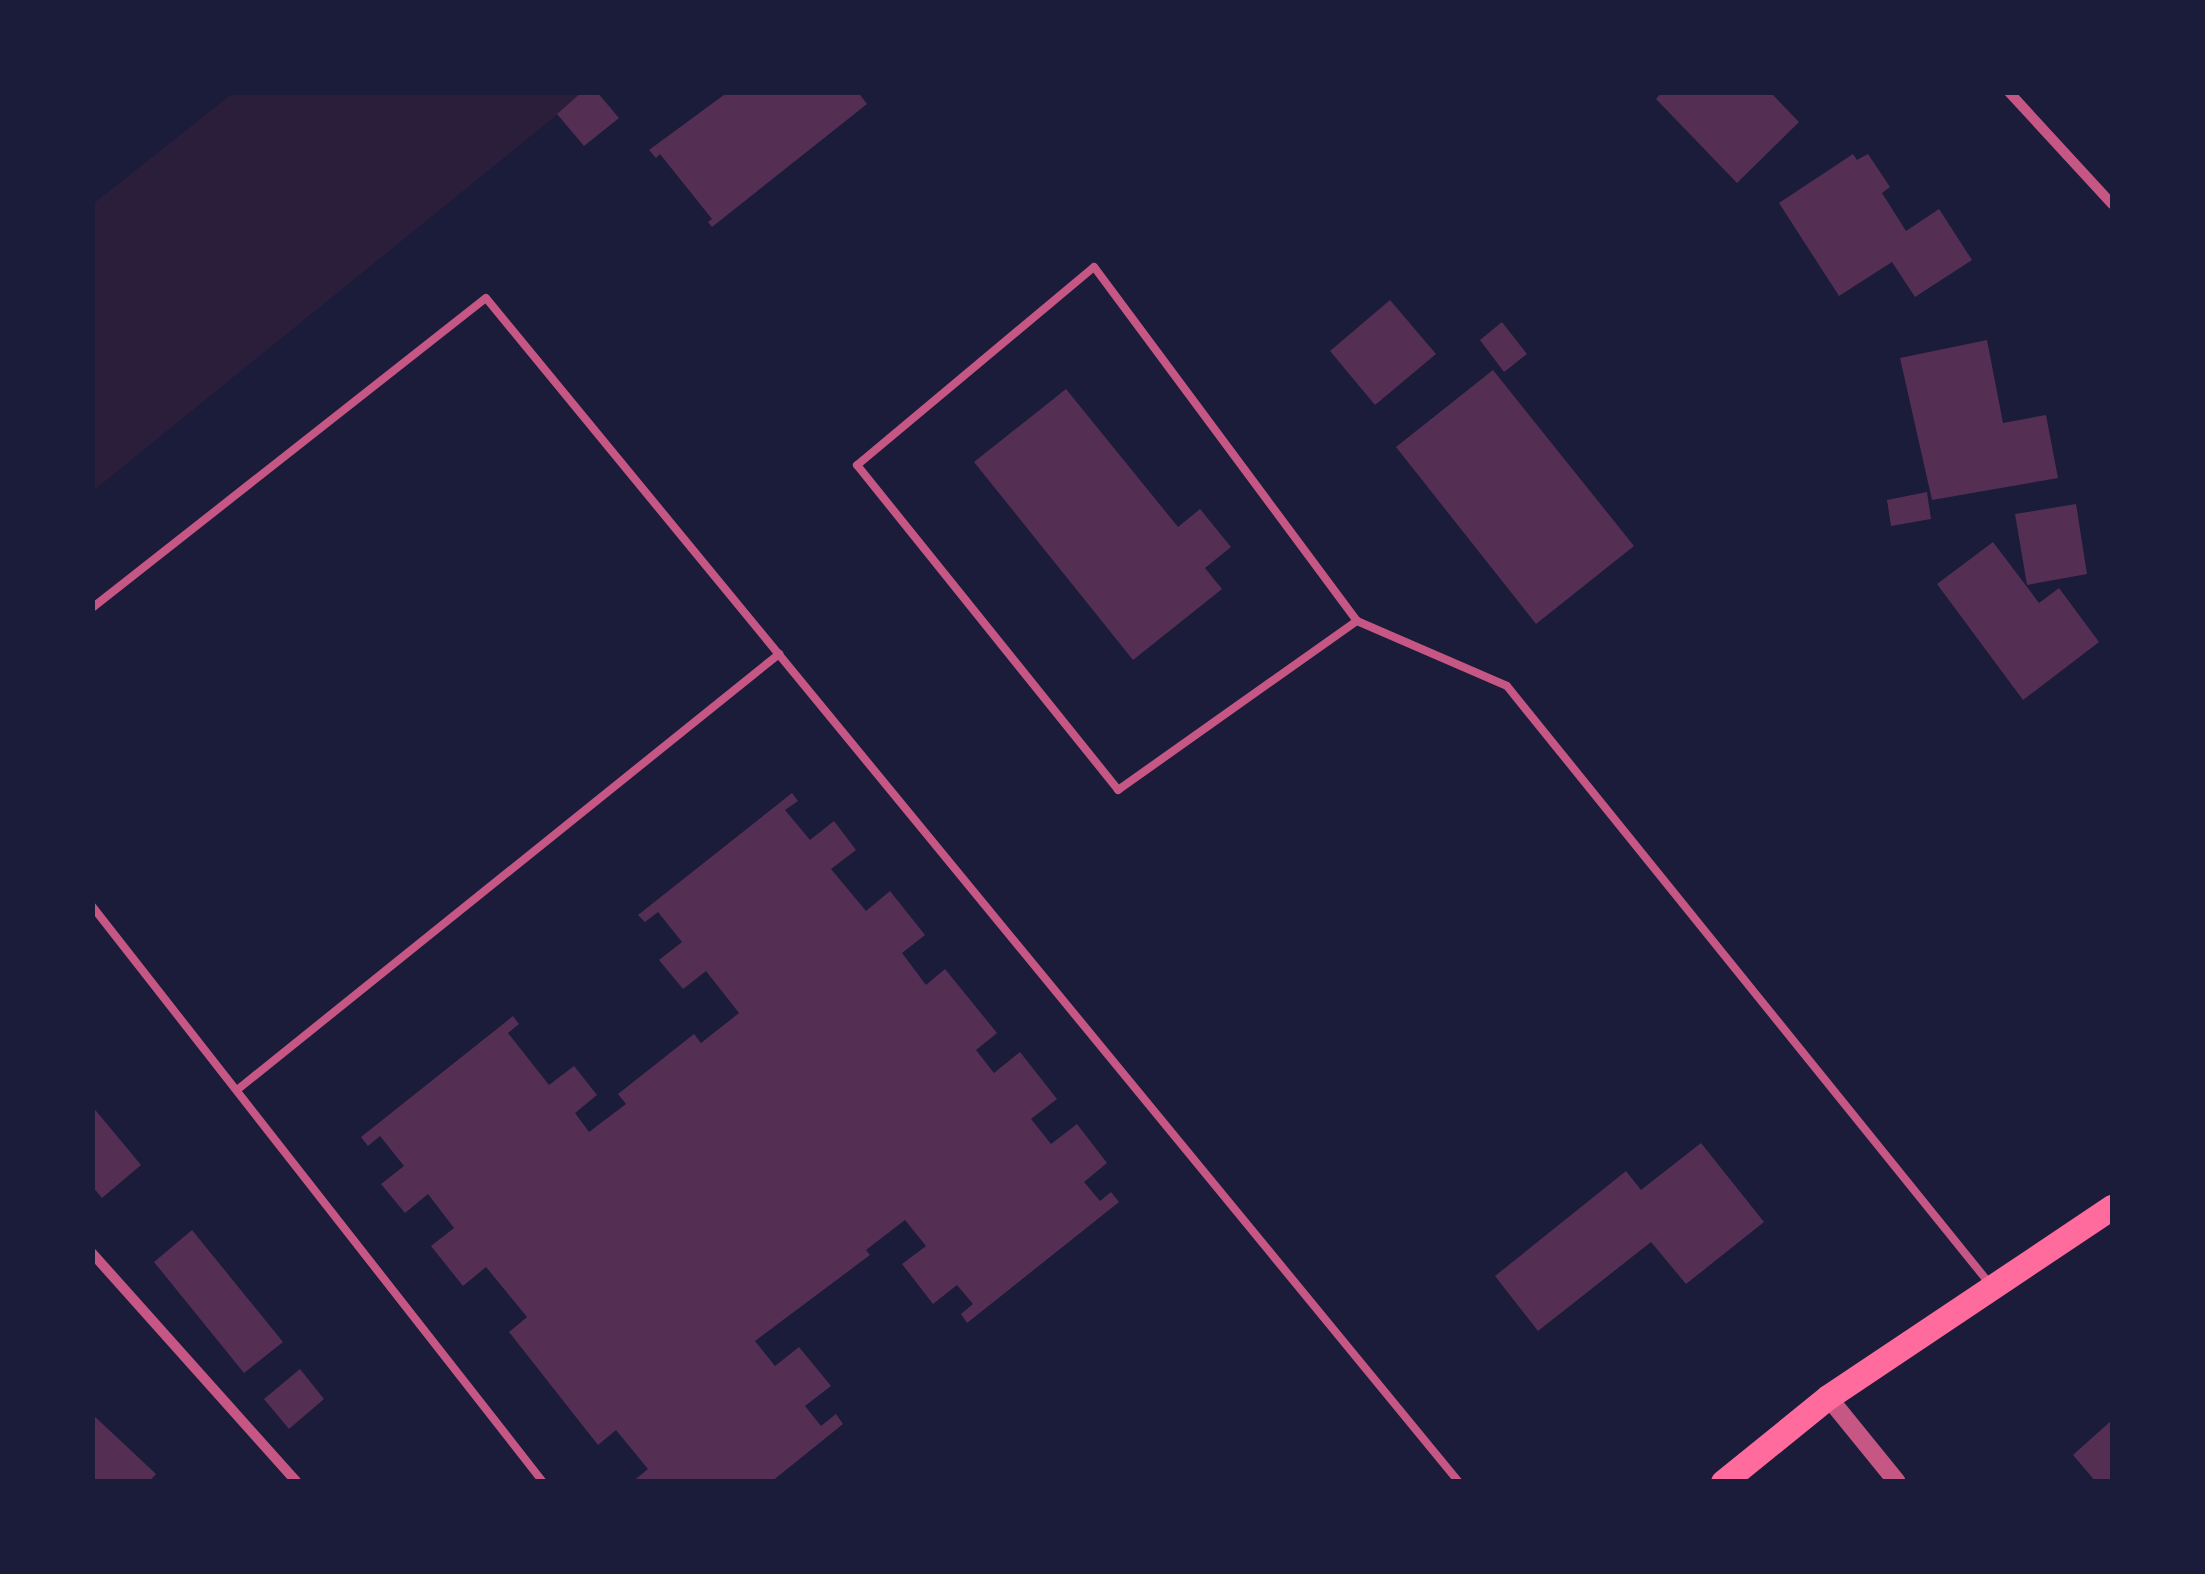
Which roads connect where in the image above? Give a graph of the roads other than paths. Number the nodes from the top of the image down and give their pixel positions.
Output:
1 (2009, 92) edge
2 (2112, 204) edge
3 (92, 608) edge
4 (1357, 622) junction
5 (778, 654) junction
6 (92, 906) edge
7 (237, 1090) junction
8 (2112, 1207) edge
9 (92, 1252) edge
10 (1992, 1287) junction
11 (1828, 1397) junction
12 (297, 1482) edge
13 (543, 1482) edge
14 (1459, 1482) edge
15 (1723, 1482) edge
16 (1896, 1482) edge

1 - 2 street
3 - 5 lane
4 - 4 lane
4 - 10 lane
5 - 7 lane
5 - 14 lane
6 - 7 lane
7 - 13 lane
8 - 10 main road
9 - 12 street
10 - 11 main road
11 - 15 main road
11 - 16 street

